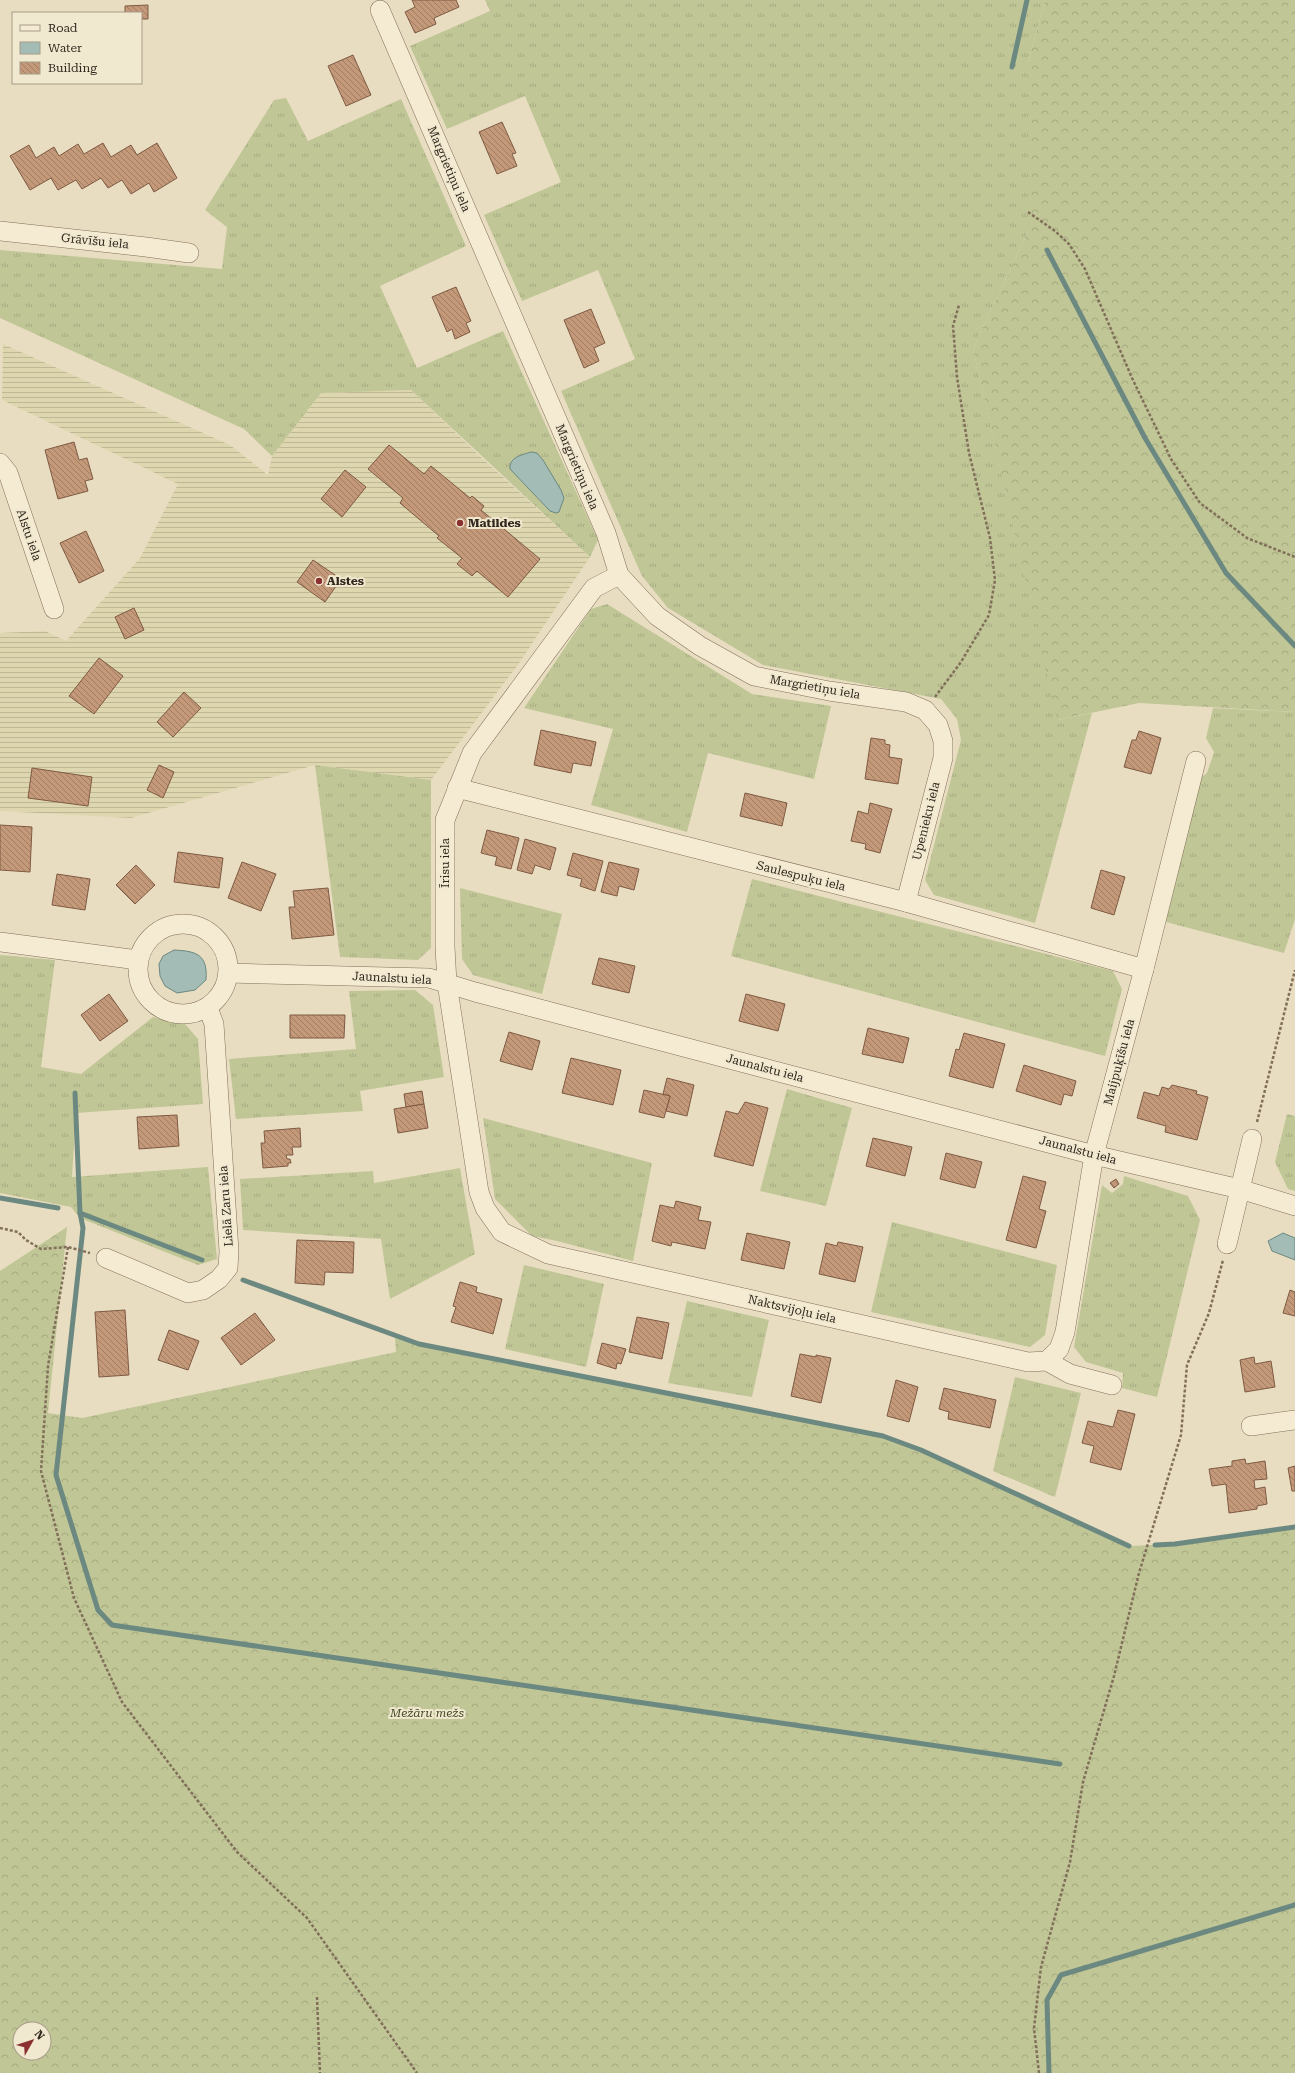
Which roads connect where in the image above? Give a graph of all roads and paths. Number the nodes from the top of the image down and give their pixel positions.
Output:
1 (380, 10) dead end
2 (1028, 212) dead end
3 (0, 231) edge
4 (189, 253) dead end
5 (959, 305) dead end
6 (0, 463) edge
7 (1295, 557) edge
8 (619, 575) junction
9 (54, 609) dead end
10 (925, 710) junction
11 (943, 740) joint
12 (1196, 761) dead end
13 (457, 788) junction
14 (906, 902) junction
15 (0, 942) edge
16 (138, 960) junction
17 (1144, 969) junction
18 (1295, 970) edge
19 (228, 973) junction
20 (447, 983) junction
21 (208, 1008) junction
22 (1252, 1139) joint
23 (1094, 1155) junction
24 (1240, 1189) junction
25 (1295, 1206) edge
26 (485, 1208) joint
27 (0, 1228) edge
28 (1228, 1244) joint
29 (68, 1247) junction
30 (106, 1258) joint
31 (1047, 1361) junction
32 (1112, 1385) dead end
33 (1295, 1420) edge
34 (1251, 1426) dead end
35 (317, 1997) dead end
36 (320, 2073) edge
37 (417, 2073) edge
38 (1039, 2073) edge

1 - 8 street, Margrietiņu iela
2 - 7 path
3 - 4 street, Grāvīšu iela
5 - 10 path
6 - 9 street, Alstu iela
8 - 10 street, Margrietiņu iela
8 - 13 street, Īrisu iela
10 - 11 street, Margrietiņu iela
11 - 14 street, Upenieku iela
12 - 17 street, Maijpuķīšu iela
13 - 14 street, Saulespuķu iela
13 - 20 street, Īrisu iela
14 - 17 street, Saulespuķu iela
15 - 16 street
16 - 19 street
16 - 21 street
17 - 23 street, Maijpuķīšu iela
18 - 22 path
19 - 20 street, Jaunalstu iela
19 - 21 street
20 - 23 street, Jaunalstu iela
20 - 26 street, Īrisu iela
21 - 30 street, Lielā Zaru iela
22 - 24 street
23 - 24 street, Jaunalstu iela
23 - 31 street, Maijpuķīšu iela
24 - 25 street, Jaunalstu iela
24 - 28 street
26 - 31 street, Naktsvijoļu iela
27 - 29 path
28 - 38 path
29 - 30 path
29 - 37 path
31 - 32 street
33 - 34 street
35 - 36 path

